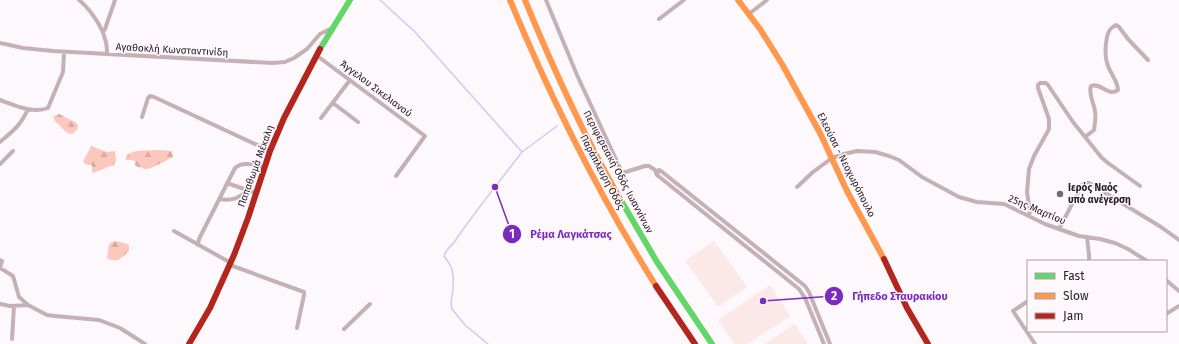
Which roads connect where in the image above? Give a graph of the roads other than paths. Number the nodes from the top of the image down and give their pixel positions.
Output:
1 (79, 0) edge
2 (115, 0) edge
3 (350, 0) edge
4 (510, 0) edge
5 (525, 0) edge
6 (546, 0) edge
7 (684, 0) edge
8 (738, 0) edge
9 (767, 0) edge
10 (749, 14) junction
11 (659, 18) dead end
12 (333, 28) junction
13 (103, 32) junction
14 (0, 43) edge
15 (64, 52) junction
16 (107, 54) junction
17 (316, 55) junction
18 (1148, 60) dead end
19 (350, 80) junction
20 (0, 100) edge
21 (333, 103) junction
22 (28, 109) junction
23 (142, 117) dead end
24 (321, 118) dead end
25 (358, 122) dead end
26 (1084, 137) junction
27 (0, 142) edge
28 (13, 151) dead end
29 (270, 151) junction
30 (832, 158) junction
31 (0, 164) edge
32 (264, 167) junction
33 (658, 172) junction
34 (622, 173) junction
35 (396, 176) dead end
36 (625, 179) dead end
37 (227, 183) junction
38 (797, 186) dead end
39 (1140, 186) dead end
40 (247, 190) junction
41 (256, 193) junction
42 (219, 199) junction
43 (1029, 216) junction
44 (1059, 229) junction
45 (174, 231) dead end
46 (1087, 237) junction
47 (1179, 240) edge
48 (198, 245) junction
49 (0, 260) edge
50 (1088, 260) edge
51 (1146, 260) edge
52 (230, 264) junction
53 (1167, 281) edge
54 (1179, 291) edge
55 (1027, 302) edge
56 (0, 304) edge
57 (370, 304) dead end
58 (14, 306) junction
59 (28, 306) junction
60 (1179, 306) edge
61 (1167, 313) edge
62 (297, 328) dead end
63 (344, 328) dead end
64 (1027, 332) edge
65 (1027, 332) edge
66 (12, 339) dead end
67 (145, 344) edge
68 (188, 344) edge
69 (696, 344) edge
70 (712, 344) edge
71 (824, 344) edge
72 (830, 344) edge
73 (928, 344) edge
74 (1035, 344) edge

1 - 13 street
2 - 13 street
3 - 12 main road, Παπαθωμά Μέκαλη
4 - 69 main road, Παράπλευρη Οδός
5 - 70 main road, Περιφερειακή Οδός Ιωαννίνων
6 - 34 street
7 - 11 street
8 - 10 main road, Ελεούσα - Νεοχωρόπουλο
9 - 10 street
10 - 30 main road, Ελεούσα - Νεοχωρόπουλο
12 - 16 street, Αγαθοκλή Κωνσταντινίδη
12 - 17 main road, Παπαθωμά Μέκαλη
13 - 16 street
14 - 15 street, Αγαθοκλή Κωνσταντινίδη
15 - 16 street, Αγαθοκλή Κωνσταντινίδη
15 - 22 street
17 - 19 street, Άγγελου Σικελιανού
17 - 29 main road, Παπαθωμά Μέκαλη
18 - 26 street
19 - 21 street
19 - 35 street, Άγγελου Σικελιανού
20 - 22 street
21 - 24 street
21 - 25 street
22 - 27 street
23 - 29 street
26 - 39 street
26 - 43 street
28 - 31 street
29 - 32 main road, Παπαθωμά Μέκαλη
30 - 38 street, 25ης Μαρτίου
30 - 43 street, 25ης Μαρτίου
30 - 73 main road, Ελεούσα - Νεοχωρόπουλο
32 - 37 street
32 - 41 main road, Παπαθωμά Μέκαλη
33 - 34 street
33 - 71 street
33 - 72 street
34 - 36 street
37 - 40 street
37 - 42 street
40 - 41 street
40 - 42 street
41 - 52 main road, Παπαθωμά Μέκαλη
42 - 48 street
43 - 44 street, 25ης Μαρτίου
44 - 46 street, 25ης Μαρτίου
44 - 47 street
45 - 48 street
46 - 50 street
46 - 51 street, 25ης Μαρτίου
48 - 52 street
49 - 59 street
52 - 62 street
52 - 68 main road, Παπαθωμά Μέκαλη
53 - 54 street
55 - 65 street
56 - 58 street
57 - 63 street
58 - 59 street
58 - 66 street
59 - 67 street
60 - 61 street
64 - 74 street

